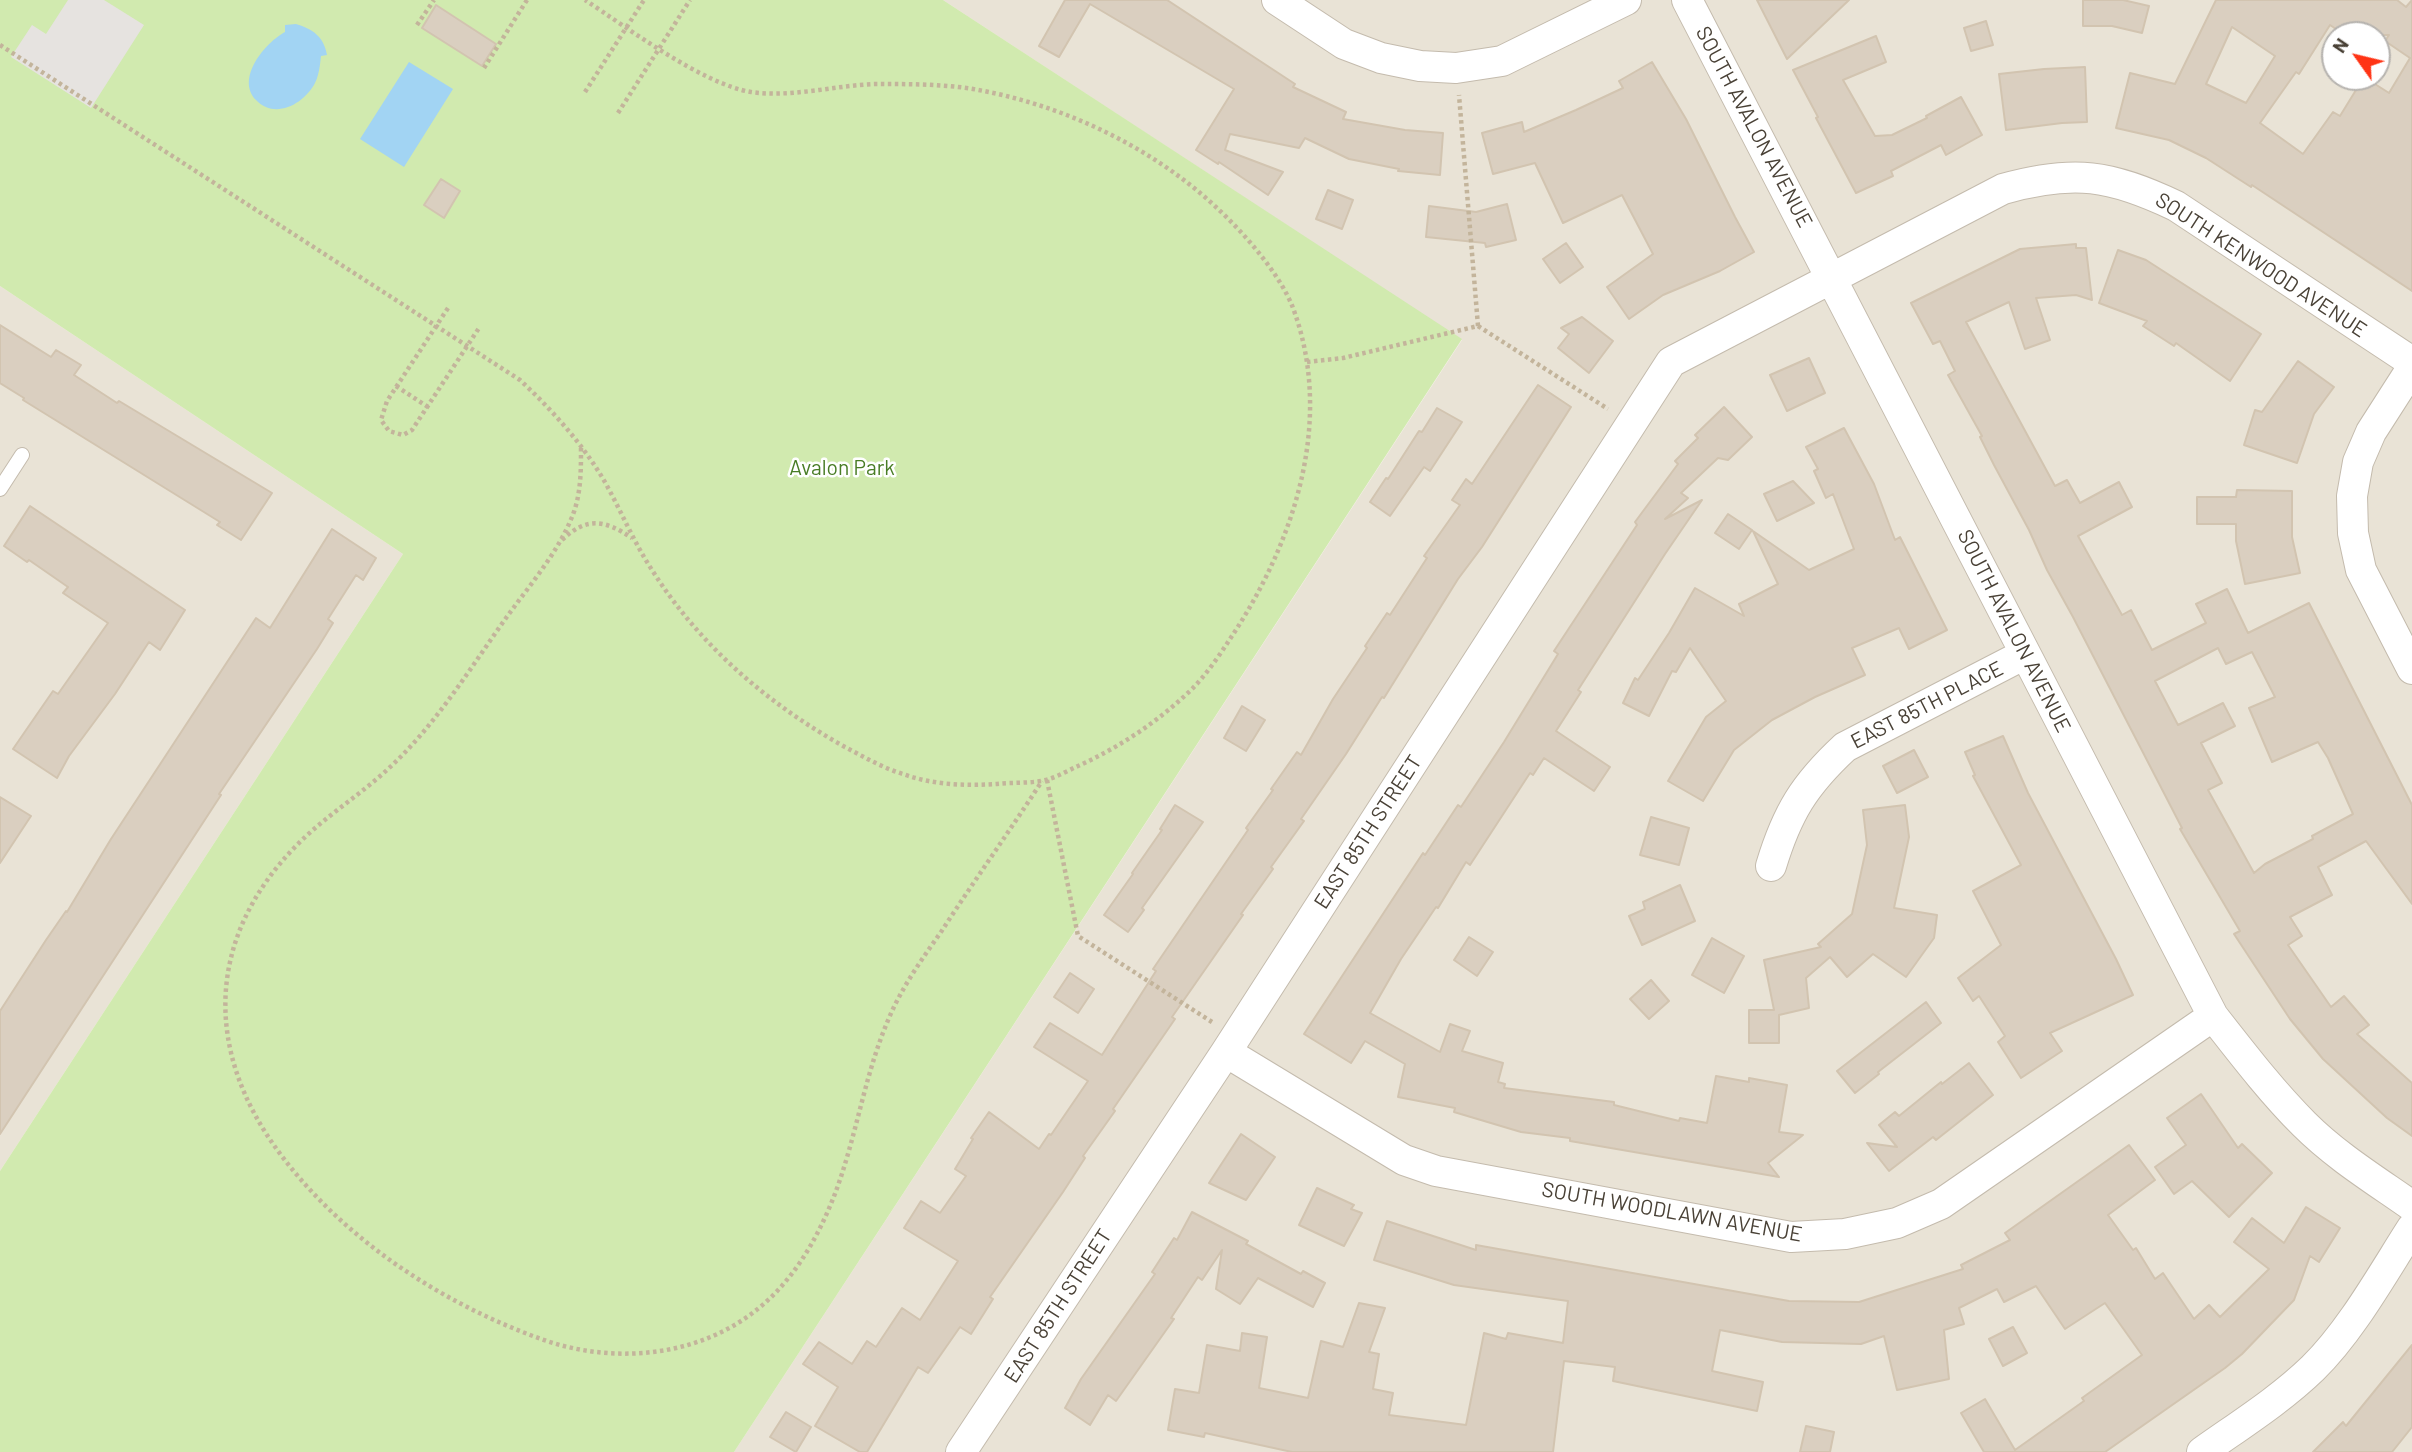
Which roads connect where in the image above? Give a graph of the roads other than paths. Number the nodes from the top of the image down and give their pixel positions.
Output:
1 (1277, 0) edge
2 (1626, 0) edge
3 (1688, 0) edge
4 (1832, 277) junction
5 (2412, 362) edge
6 (2412, 368) edge
7 (22, 454) dead end
8 (0, 489) edge
9 (2025, 654) junction
10 (2412, 668) edge
11 (1770, 866) dead end
12 (2214, 1016) junction
13 (1226, 1052) junction
14 (2412, 1206) edge
15 (2412, 1228) edge
16 (961, 1452) edge
17 (2202, 1452) edge

1 - 2 street
3 - 4 street, SOUTH AVALON AVENUE
4 - 5 street, SOUTH KENWOOD AVENUE
4 - 9 street, SOUTH AVALON AVENUE
4 - 13 street, EAST 85TH STREET
6 - 10 street
7 - 8 lane
9 - 11 street, EAST 85TH PLACE
9 - 12 street, SOUTH AVALON AVENUE
12 - 13 street, SOUTH WOODLAWN AVENUE
12 - 14 street, SOUTH AVALON AVENUE
13 - 16 street, EAST 85TH STREET
15 - 17 street

